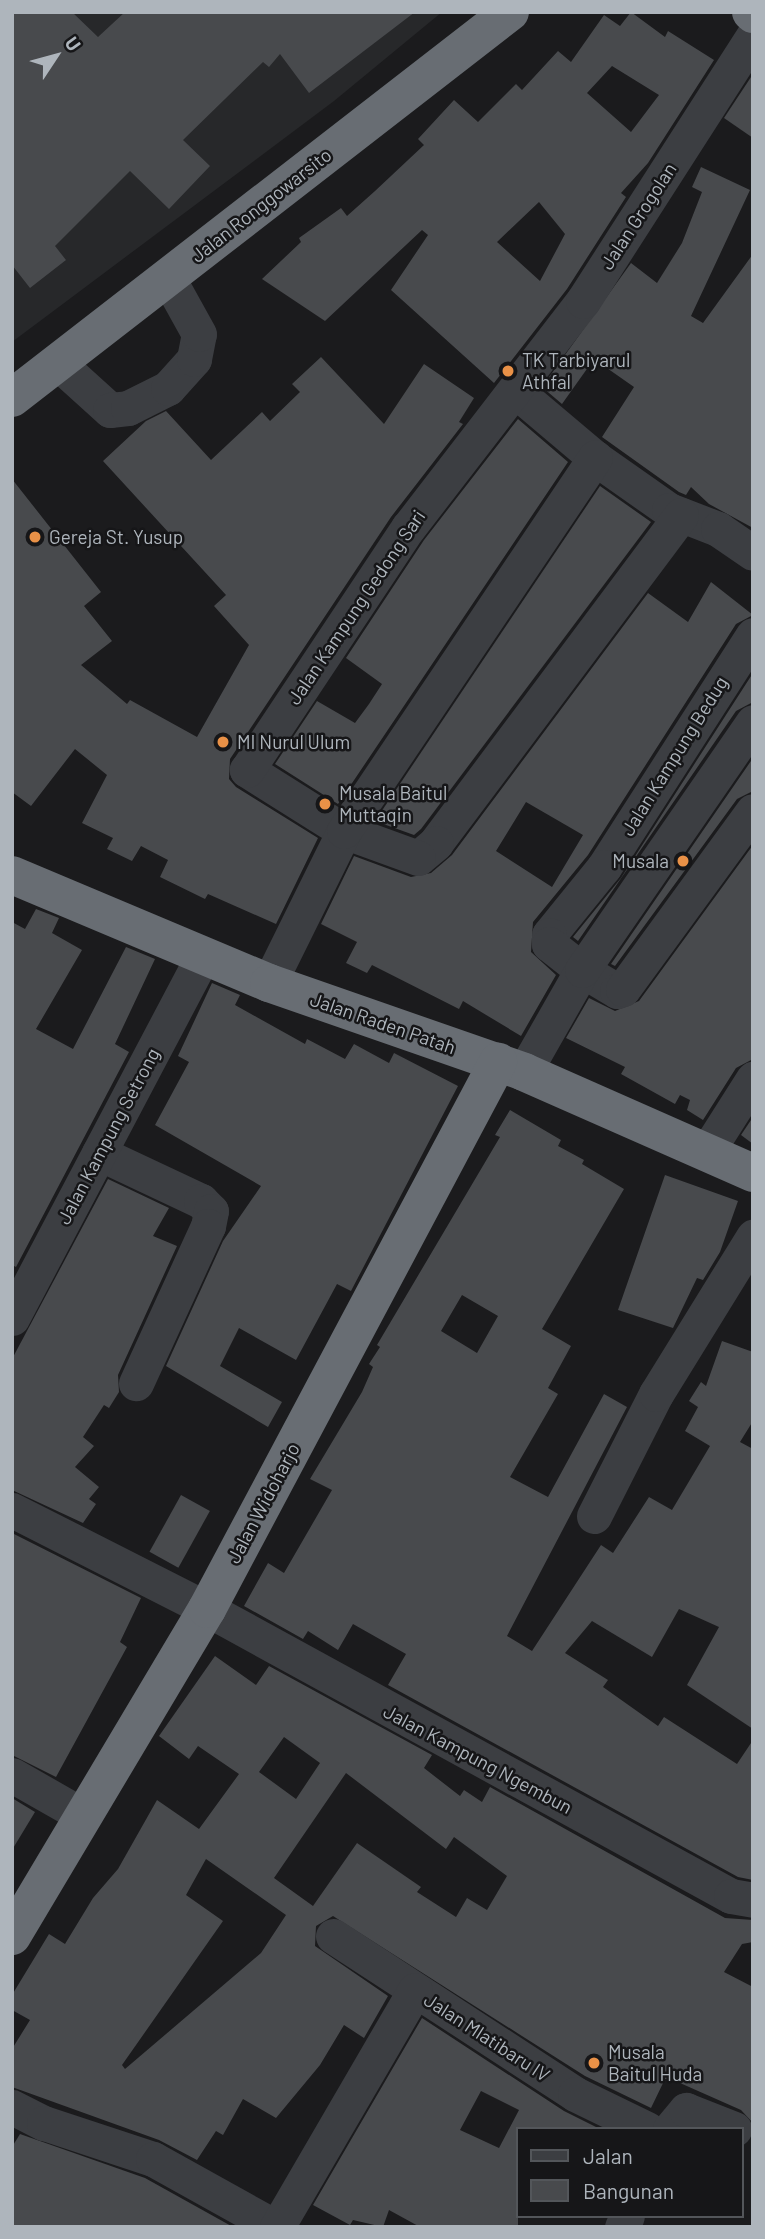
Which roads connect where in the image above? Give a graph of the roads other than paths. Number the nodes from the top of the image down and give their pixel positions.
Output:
1 (510, 12) edge
2 (753, 36) edge
3 (168, 278) junction
4 (58, 363) junction
5 (517, 392) junction
6 (12, 398) edge
7 (595, 458) junction
8 (681, 515) junction
9 (752, 549) edge
10 (753, 635) edge
11 (740, 680) edge
12 (753, 722) edge
13 (753, 811) edge
14 (679, 824) junction
15 (344, 831) junction
16 (718, 857) junction
17 (12, 875) edge
18 (203, 955) junction
19 (582, 970) junction
20 (269, 984) junction
21 (511, 1067) junction
22 (753, 1079) edge
23 (99, 1153) junction
24 (706, 1153) junction
25 (753, 1172) edge
26 (753, 1237) edge
27 (12, 1318) edge
28 (136, 1383) dead end
29 (12, 1510) edge
30 (594, 1516) dead end
31 (207, 1609) junction
32 (12, 1775) edge
33 (82, 1815) junction
34 (753, 1900) edge
35 (12, 1936) edge
36 (332, 1936) dead end
37 (415, 1990) junction
38 (12, 2107) edge
39 (665, 2124) edge
40 (730, 2127) edge
41 (276, 2227) edge

1 - 3 highway, Jalan Ronggowarsito
2 - 5 street, Jalan Grogolan
3 - 4 highway, Jalan Ronggowarsito
3 - 4 street
4 - 6 highway, Jalan Ronggowarsito
5 - 7 street
5 - 15 street, Jalan Kampung Gedong Sari
7 - 8 street
7 - 15 street
8 - 9 street
8 - 15 street, Jalan Kampung Gedong Sari
10 - 11 street, Jalan Kampung Bedug
11 - 19 street, Jalan Kampung Bedug
12 - 14 street, Jalan Kampung Bedug
13 - 16 street, Jalan Kampung Bedug
14 - 16 street
14 - 19 street, Jalan Kampung Bedug
15 - 20 street
16 - 19 street, Jalan Kampung Bedug
17 - 18 highway, Jalan Raden Patah
18 - 20 highway, Jalan Raden Patah
18 - 23 street, Jalan Kampung Setrong
19 - 21 street, Jalan Kampung Bedug
20 - 21 highway, Jalan Raden Patah
21 - 24 highway, Jalan Raden Patah
21 - 31 highway, Jalan Widoharjo
22 - 24 street
23 - 27 street, Jalan Kampung Setrong
23 - 28 street
24 - 25 highway, Jalan Raden Patah
26 - 30 street
29 - 31 street, Jalan Kampung Ngembun
31 - 33 highway, Jalan Widoharjo
31 - 34 street, Jalan Kampung Ngembun
32 - 33 street
33 - 35 highway, Jalan Widoharjo
36 - 37 street, Jalan Mlatibaru IV
37 - 39 street, Jalan Mlatibaru IV
37 - 41 street
38 - 41 street
39 - 40 street

